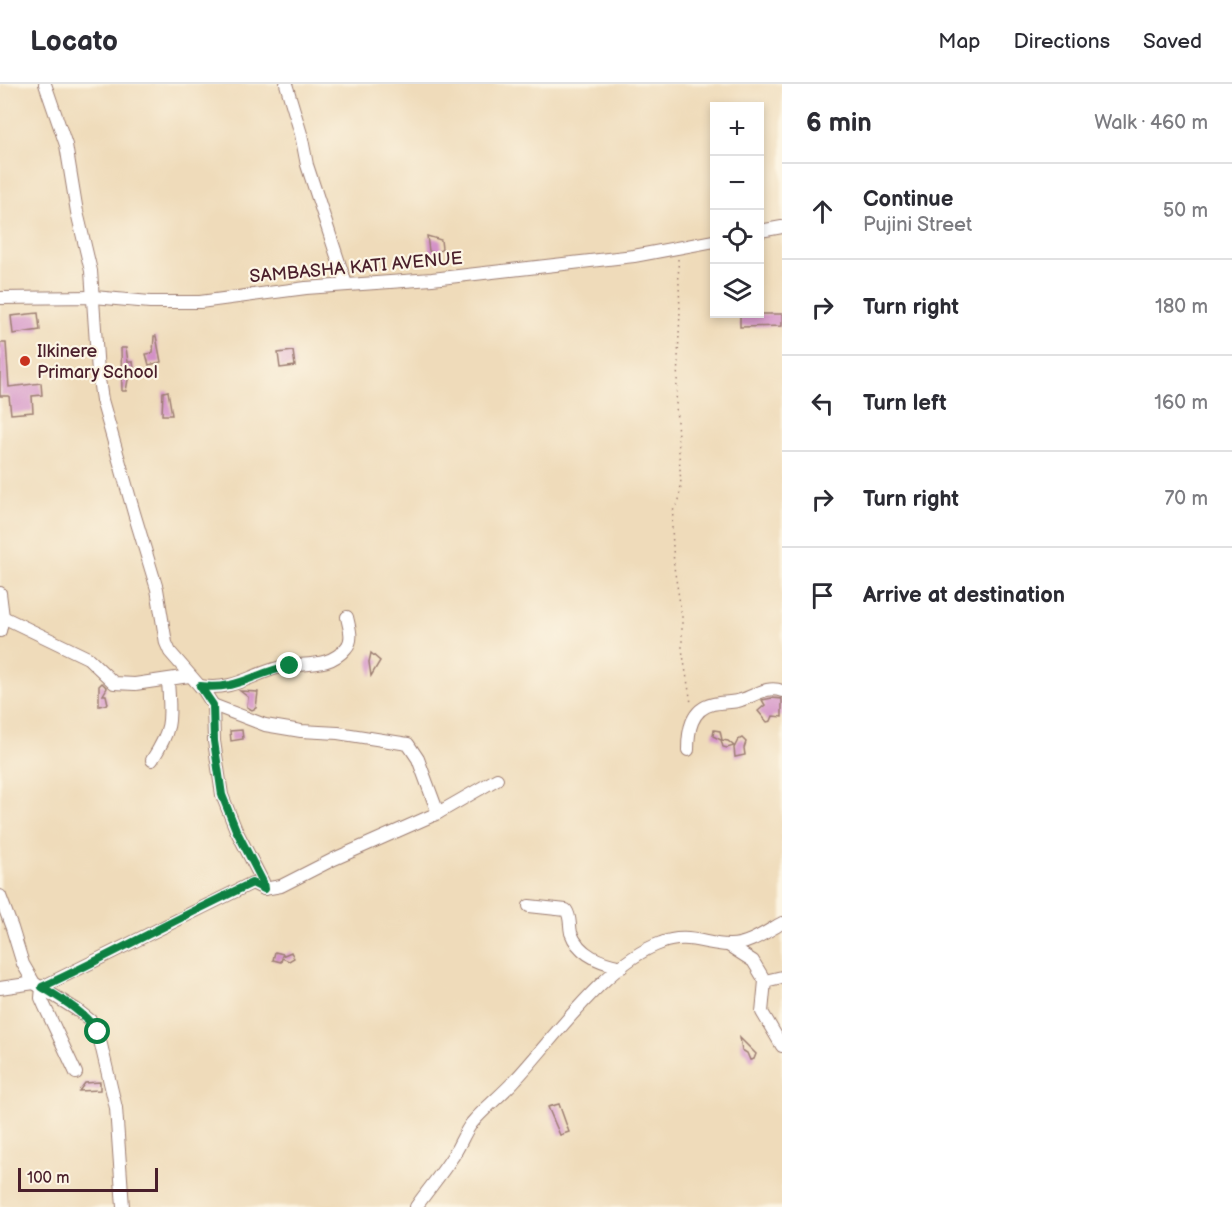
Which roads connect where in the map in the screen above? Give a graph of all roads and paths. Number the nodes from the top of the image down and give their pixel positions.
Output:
1 (45, 84) edge
2 (286, 84) edge
3 (782, 227) edge
4 (764, 230) edge
5 (710, 242) edge
6 (677, 249) junction
7 (346, 284) junction
8 (94, 297) junction
9 (0, 298) edge
10 (0, 593) edge
11 (3, 617) junction
12 (347, 617) dead end
13 (0, 631) edge
14 (189, 676) junction
15 (168, 680) junction
16 (200, 686) junction
17 (782, 691) edge
18 (213, 705) junction
19 (695, 715) junction
20 (688, 750) dead end
21 (152, 760) dead end
22 (497, 779) dead end
23 (438, 813) junction
24 (264, 889) junction
25 (0, 896) edge
26 (529, 906) dead end
27 (782, 923) edge
28 (728, 945) junction
29 (622, 967) junction
30 (782, 977) edge
31 (765, 981) junction
32 (38, 985) junction
33 (0, 988) edge
34 (782, 1046) edge
35 (76, 1073) dead end
36 (123, 1207) edge
37 (416, 1207) edge

1 - 8 street
2 - 7 street
3 - 4 street
5 - 6 street, SAMBASHA KATI AVENUE
6 - 7 street, SAMBASHA KATI AVENUE
6 - 19 path
7 - 8 street, SAMBASHA KATI AVENUE
8 - 9 street, SAMBASHA KATI AVENUE
8 - 14 street
10 - 11 street
11 - 13 street
11 - 15 street
12 - 16 street
14 - 15 street
14 - 16 street
15 - 21 street
16 - 18 street
17 - 19 street
18 - 23 street
18 - 24 street
19 - 20 street
22 - 23 street
23 - 24 street
24 - 32 street
25 - 32 street
26 - 29 street
27 - 28 street
28 - 29 street
28 - 31 street
29 - 37 street
30 - 31 street
31 - 34 street
32 - 33 street
32 - 35 street
32 - 36 street

